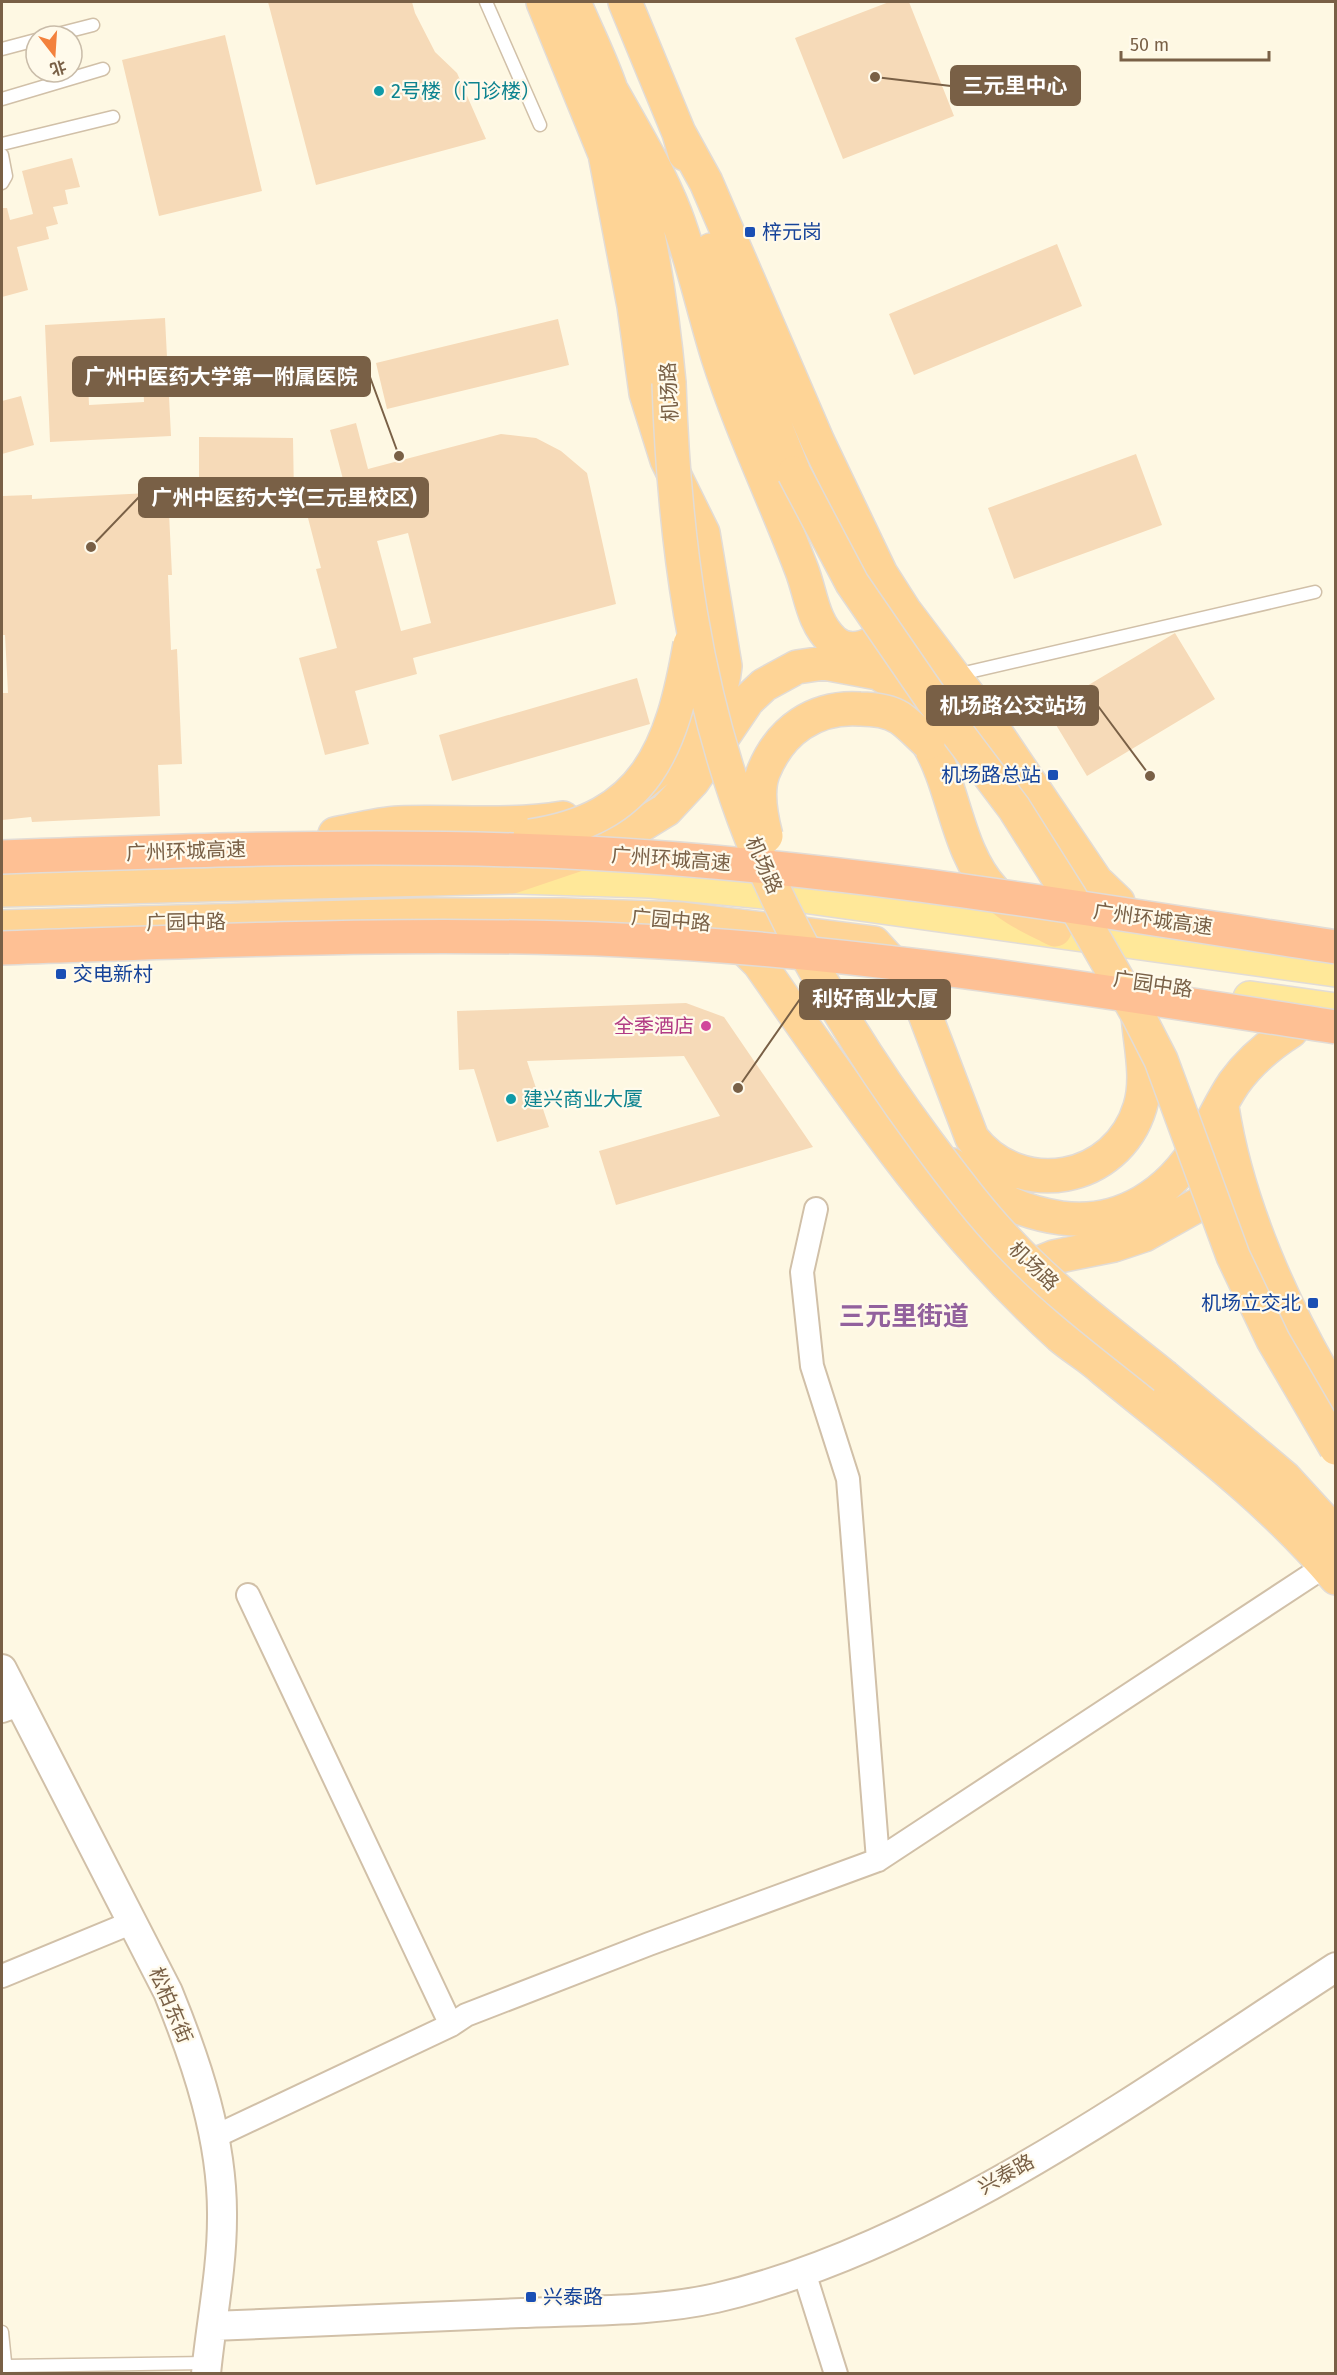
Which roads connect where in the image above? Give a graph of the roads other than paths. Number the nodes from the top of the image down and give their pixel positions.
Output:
1 (486, 2) edge
2 (543, 2) edge
3 (574, 2) edge
4 (625, 2) edge
5 (93, 25) dead end
6 (84, 27) edge
7 (24, 43) edge
8 (2, 49) edge
9 (103, 69) dead end
10 (610, 88) junction
11 (2, 99) edge
12 (113, 117) dead end
13 (540, 125) dead end
14 (679, 134) junction
15 (2, 144) edge
16 (2, 155) edge
17 (2, 183) edge
18 (1315, 592) dead end
19 (904, 610) junction
20 (693, 628) junction
21 (954, 676) junction
22 (989, 773) junction
23 (335, 834) junction
24 (245, 835) junction
25 (111, 839) junction
26 (2, 842) edge
27 (2, 857) edge
28 (512, 877) junction
29 (294, 881) junction
30 (52, 888) junction
31 (2, 890) edge
32 (1118, 902) junction
33 (784, 910) junction
34 (420, 915) junction
35 (683, 919) junction
36 (252, 920) junction
37 (79, 924) junction
38 (2, 927) edge
39 (1286, 929) junction
40 (1055, 930) junction
41 (1335, 938) edge
42 (874, 943) junction
43 (1335, 946) edge
44 (2, 948) edge
45 (366, 951) junction
46 (1220, 952) junction
47 (2, 954) edge
48 (170, 956) junction
49 (1335, 956) edge
50 (2, 962) edge
51 (759, 963) junction
52 (1335, 970) edge
53 (1166, 1000) junction
54 (1335, 1010) edge
55 (1138, 1015) junction
56 (1335, 1022) edge
57 (1335, 1027) edge
58 (1291, 1031) junction
59 (1335, 1039) edge
60 (1335, 1046) edge
61 (1222, 1107) junction
62 (927, 1142) junction
63 (1238, 1182) junction
64 (816, 1209) dead end
65 (1011, 1287) junction
66 (1335, 1396) edge
67 (1335, 1448) edge
68 (1335, 1534) edge
69 (1330, 1572) edge
70 (248, 1595) dead end
71 (2, 1669) edge
72 (12, 1707) edge
73 (878, 1860) junction
74 (134, 1922) junction
75 (1335, 1967) edge
76 (2, 1976) edge
77 (450, 2025) junction
78 (214, 2137) junction
79 (804, 2272) junction
80 (212, 2326) junction
81 (2, 2332) edge
82 (207, 2368) edge
83 (6, 2370) edge
84 (836, 2373) edge

1 - 13 lane
2 - 23 highway
3 - 10 highway, 机场路
4 - 14 highway
5 - 6 lane
7 - 8 lane
9 - 11 lane
10 - 19 highway
10 - 20 highway, 机场路, bridge
12 - 15 lane
14 - 19 highway
14 - 22 highway, bridge
16 - 17 lane
18 - 21 lane
19 - 21 highway
20 - 23 highway, bridge
20 - 33 highway, 机场路, bridge
21 - 32 highway
22 - 28 highway, bridge
22 - 55 highway, bridge
23 - 24 main road
24 - 25 main road
24 - 29 main road
25 - 26 main road
25 - 30 main road
27 - 43 highway, 广州环城高速, bridge
28 - 29 highway, 广园中路
28 - 40 main road, 广园中路
29 - 30 highway, 广园中路
30 - 31 highway, 广园中路
32 - 39 main road
32 - 46 main road
33 - 40 highway, bridge
33 - 62 highway, 机场路, bridge
34 - 35 highway, 广园中路
34 - 36 highway, 广园中路
34 - 45 main road
35 - 42 highway, 广园中路
35 - 51 highway
36 - 37 highway, 广园中路
36 - 48 main road
37 - 38 highway, 广园中路
37 - 47 main road
39 - 41 main road
39 - 46 main road
39 - 49 main road
40 - 46 main road, 广园中路
42 - 54 main road, 广园中路
42 - 55 highway
44 - 53 highway, bridge
45 - 48 main road
45 - 51 main road
46 - 52 main road, 广园中路
48 - 50 main road
51 - 65 highway
53 - 57 highway, bridge
53 - 60 highway, bridge
55 - 67 highway, bridge
56 - 58 main road
58 - 59 main road
58 - 61 highway
61 - 62 highway, bridge
61 - 63 highway
62 - 68 highway, 机场路, bridge
63 - 65 highway
63 - 66 highway
64 - 73 street
65 - 69 highway
69 - 73 street
70 - 77 street
71 - 72 street, 松柏东街
72 - 74 street, 松柏东街
73 - 77 street
74 - 76 street
74 - 78 street, 松柏东街
75 - 79 street, 兴泰路
77 - 78 street
78 - 80 street, 松柏东街
79 - 80 street, 兴泰路
79 - 84 street
80 - 82 street, 松柏东街
81 - 83 lane
82 - 83 lane

